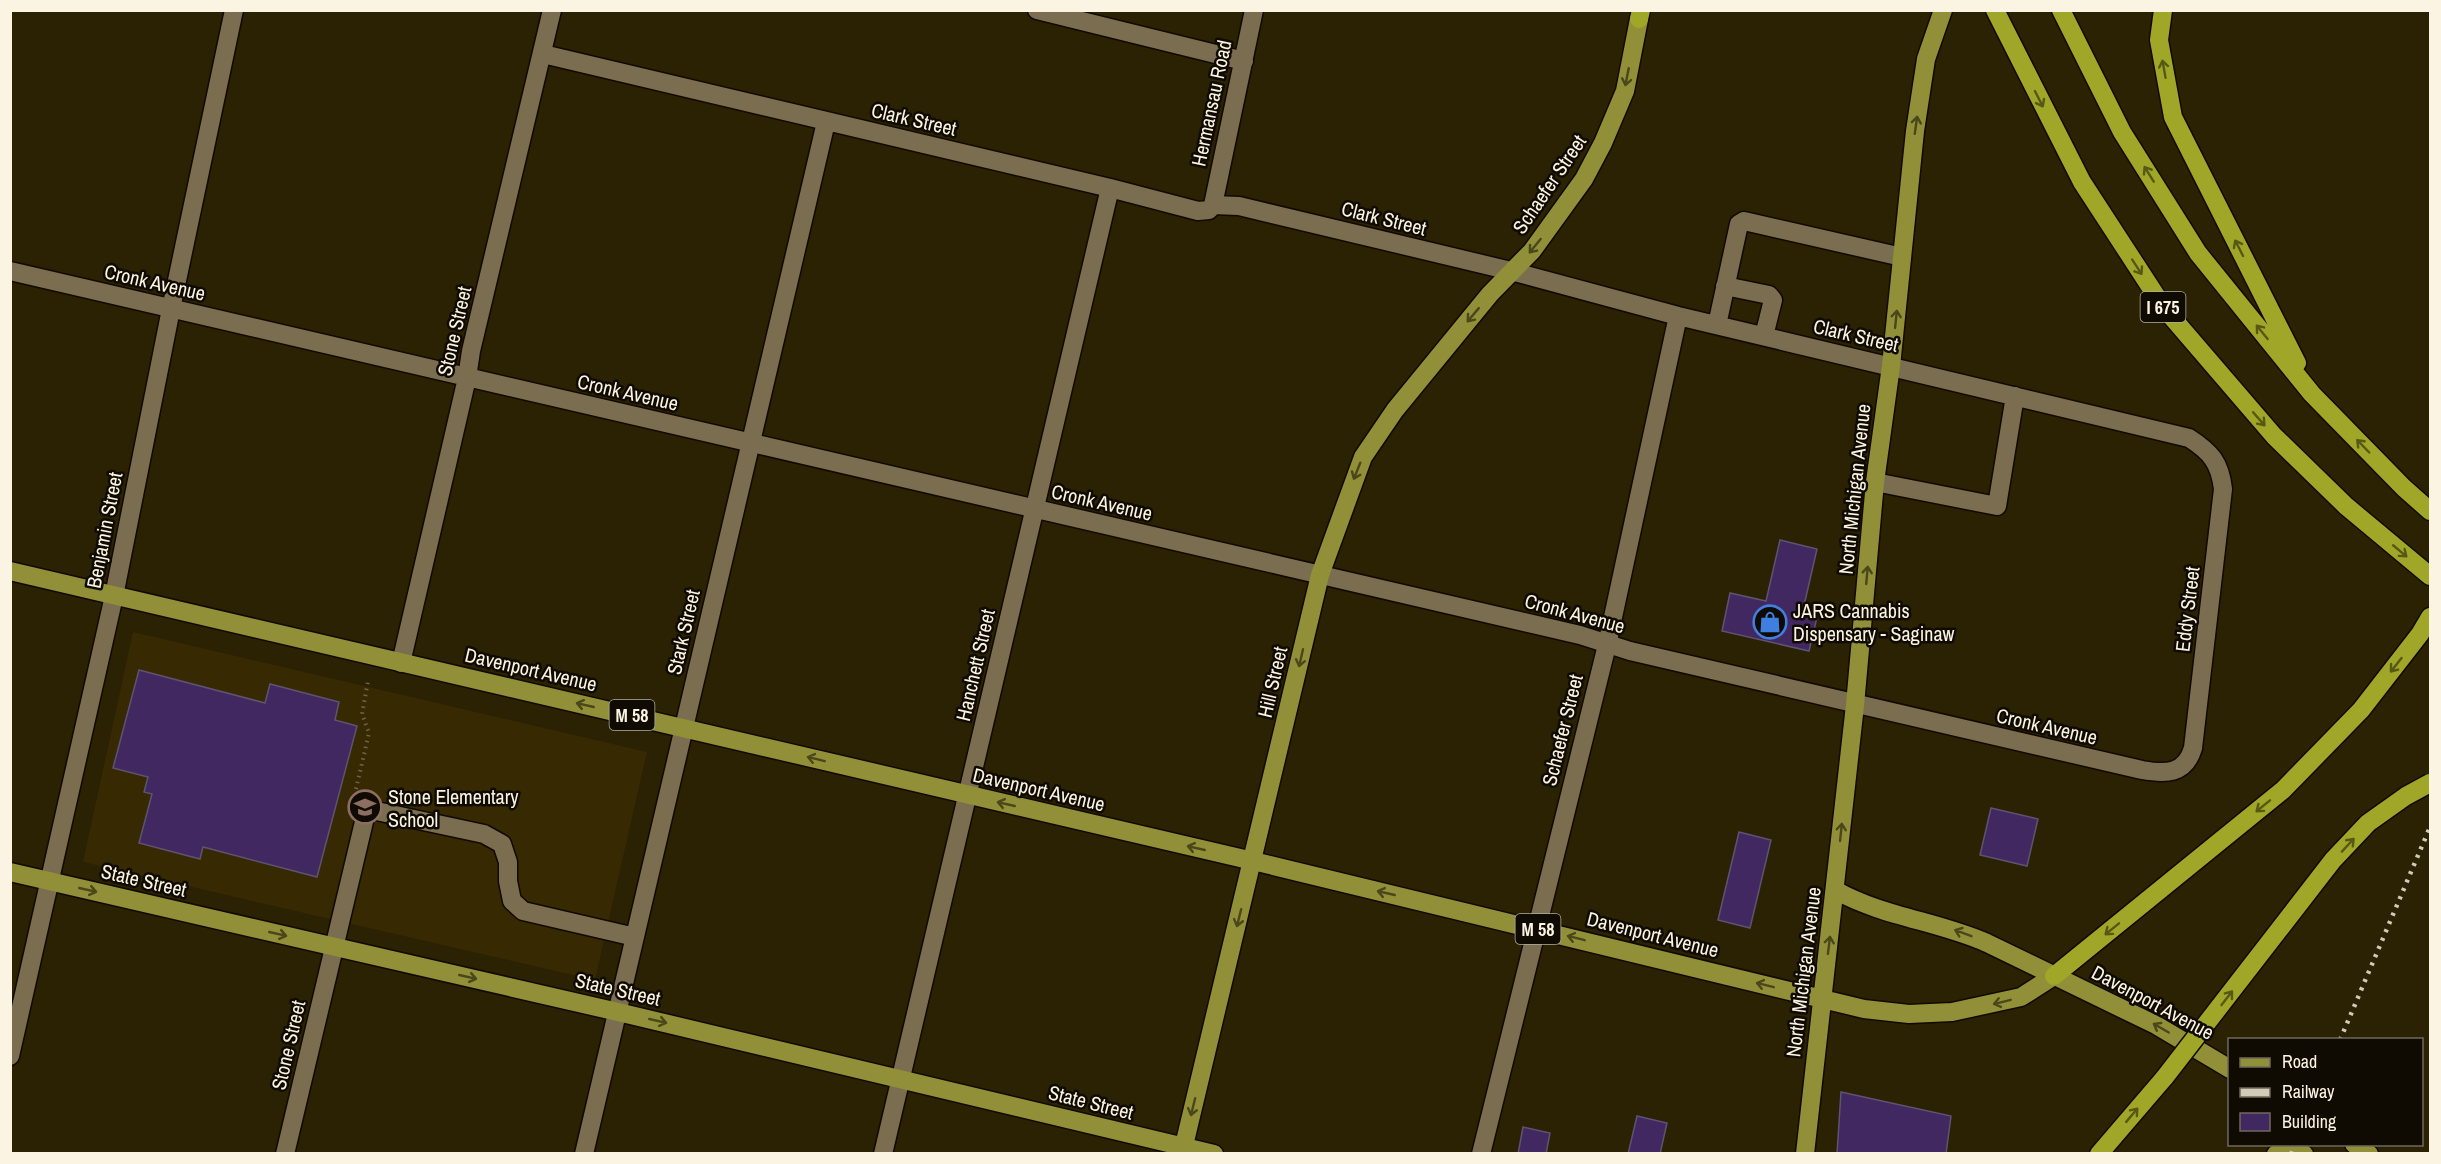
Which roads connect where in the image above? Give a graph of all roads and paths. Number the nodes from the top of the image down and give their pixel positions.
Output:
1 (234, 10) edge
2 (552, 10) edge
3 (1037, 10) edge
4 (1254, 10) edge
5 (1943, 10) edge
6 (1995, 10) edge
7 (2163, 10) edge
8 (1640, 13) edge
9 (2064, 17) edge
10 (543, 54) junction
11 (1244, 61) junction
12 (826, 122) junction
13 (1110, 188) junction
14 (1213, 205) junction
15 (1902, 257) junction
16 (10, 271) edge
17 (1512, 272) junction
18 (1725, 286) junction
19 (171, 309) junction
20 (1678, 315) junction
21 (1717, 325) junction
22 (1764, 336) junction
23 (1891, 366) junction
24 (467, 378) junction
25 (2312, 394) junction
26 (2014, 396) junction
27 (751, 443) junction
28 (2211, 455) joint
29 (1875, 482) junction
30 (1035, 510) junction
31 (2430, 511) edge
32 (10, 571) edge
33 (1320, 575) junction
34 (2430, 576) edge
35 (114, 596) junction
36 (2430, 617) edge
37 (1607, 645) junction
38 (401, 663) junction
39 (368, 681) dead end
40 (1855, 705) junction
41 (684, 727) junction
42 (2181, 767) joint
43 (2430, 783) edge
44 (357, 789) dead end
45 (967, 795) junction
46 (1253, 861) junction
47 (10, 872) edge
48 (51, 881) junction
49 (1835, 890) junction
50 (1536, 928) junction
51 (635, 937) junction
52 (334, 946) junction
53 (2054, 976) junction
54 (1822, 999) junction
55 (618, 1012) junction
56 (10, 1056) edge
57 (2228, 1068) edge
58 (901, 1079) junction
59 (1183, 1150) edge
60 (285, 1154) edge
61 (584, 1154) edge
62 (883, 1154) edge
63 (1214, 1154) edge
64 (1481, 1154) edge
65 (1805, 1154) edge
66 (2100, 1154) edge
67 (2276, 1154) edge
68 (2304, 1154) edge

1 - 19 street, Benjamin Street
2 - 10 street, Stone Street
3 - 11 street
4 - 11 street, Hermansau Road
15 -> 5 main road, North Michigan Avenue
6 -> 34 highway, I 675
25 -> 7 highway
8 -> 17 main road, Schaefer Street
25 -> 9 highway
10 - 12 street, Clark Street
10 - 24 street, Stone Street
11 - 14 street, Hermansau Road
12 - 13 street, Clark Street
12 - 27 street, Stark Street
13 - 14 street, Clark Street
13 - 30 street, Hanchett Street
14 - 17 street, Clark Street
15 - 18 street
23 -> 15 main road, North Michigan Avenue
16 - 19 street, Cronk Avenue
17 - 20 street, Clark Street
17 -> 33 main road, Hill Street
18 - 21 street
18 - 22 street
19 - 24 street, Cronk Avenue
19 - 35 street, Benjamin Street
20 - 21 street, Clark Street
20 - 37 street, Schaefer Street
21 - 22 street, Clark Street
22 - 23 street, Clark Street
23 - 26 street, Clark Street
23 - 29 main road, North Michigan Avenue
24 - 27 street, Cronk Avenue
24 - 38 street, Stone Street
31 -> 25 highway
26 - 28 street, Clark Street
26 - 29 street
27 - 30 street, Cronk Avenue
27 - 41 street, Stark Street
28 - 42 street, Eddy Street
40 -> 29 main road, North Michigan Avenue
30 - 33 street, Cronk Avenue
30 - 45 street, Hanchett Street
32 - 35 main road, Davenport Avenue / M 58
33 - 37 street, Cronk Avenue
33 -> 46 main road, Hill Street
35 - 38 main road, Davenport Avenue / M 58
35 - 48 street, Benjamin Street
36 -> 53 highway
37 - 40 street, Cronk Avenue
37 - 50 street, Schaefer Street
41 -> 38 main road, Davenport Avenue / M 58
39 - 44 path
40 - 42 street, Cronk Avenue
49 -> 40 main road, North Michigan Avenue
45 -> 41 main road, Davenport Avenue / M 58
41 - 51 street, Stark Street
66 -> 43 highway, bridge
46 -> 45 main road, Davenport Avenue / M 58
45 - 58 street, Hanchett Street
50 -> 46 main road, Davenport Avenue / M 58
46 -> 59 main road, Hill Street
47 - 48 main road, State Street
48 -> 52 main road, State Street
48 - 56 street, Benjamin Street
53 -> 49 main road, Davenport Avenue
54 -> 49 main road, North Michigan Avenue
54 -> 50 main road, Davenport Avenue / M 58
50 - 64 street, Schaefer Street
51 - 52 street, Stone Street
51 - 55 street, Stark Street
52 -> 55 main road, State Street
52 - 60 street, Stone Street
53 -> 54 main road, Davenport Avenue / M 58
57 -> 53 main road, Davenport Avenue
54 - 65 main road, North Michigan Avenue
55 -> 58 main road, State Street
55 - 61 street, Stark Street
58 - 59 main road, State Street
58 - 62 street, Hanchett Street
59 - 63 main road, State Street
67 - 68 main road

